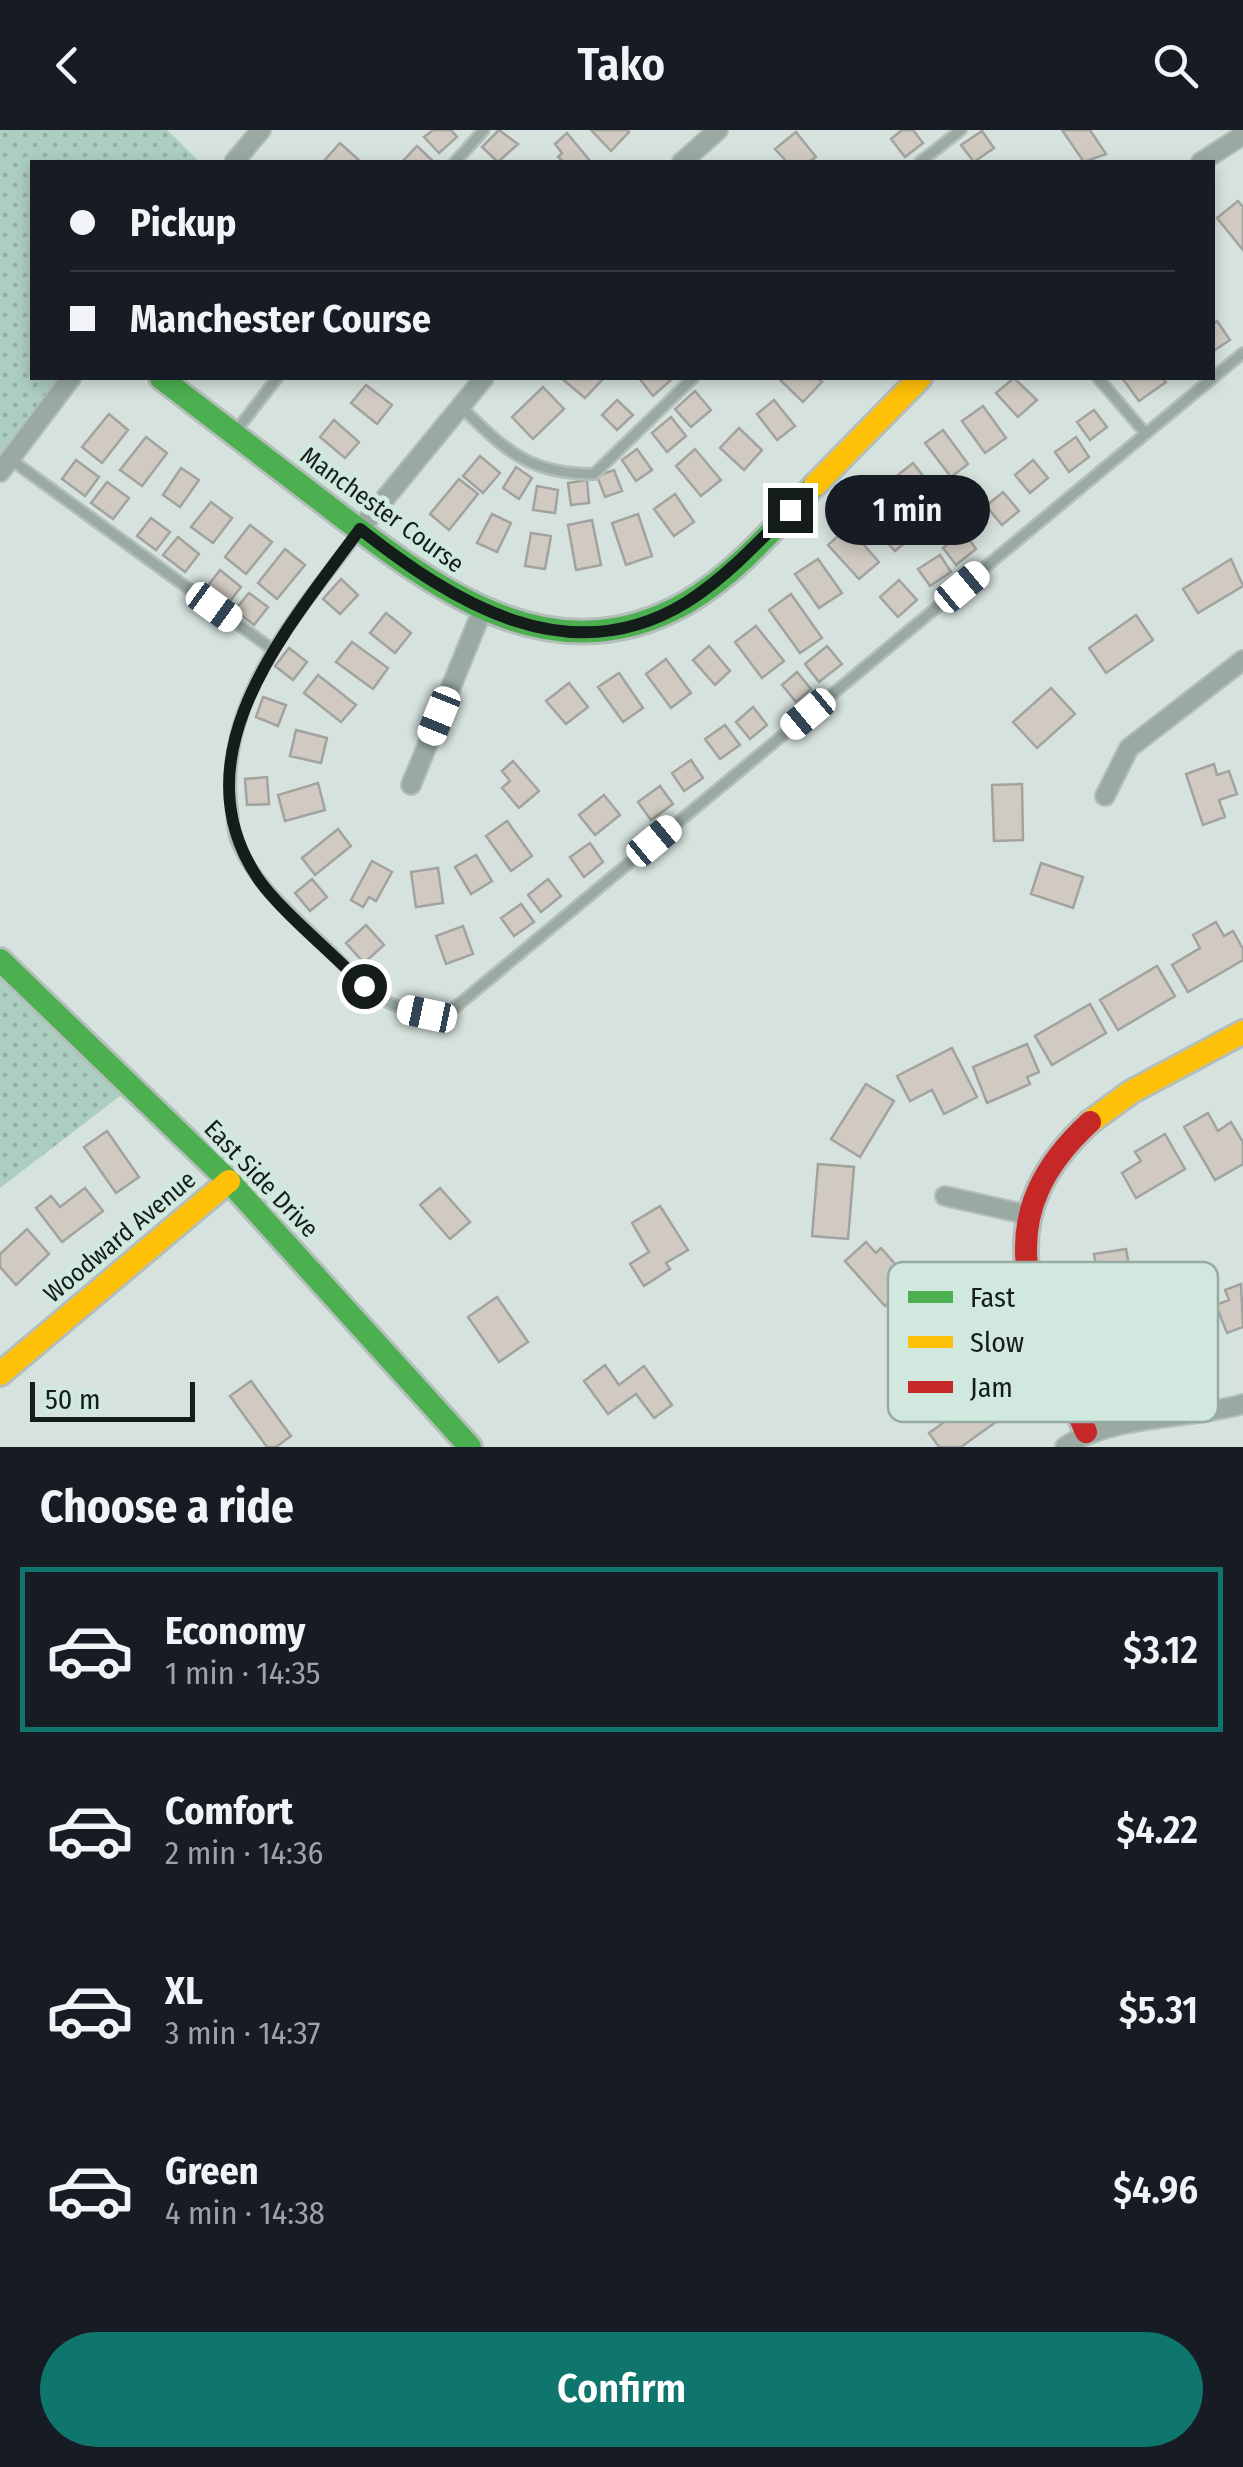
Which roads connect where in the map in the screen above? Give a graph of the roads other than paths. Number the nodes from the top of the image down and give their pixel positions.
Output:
1 (261, 130) edge
2 (484, 130) edge
3 (718, 130) edge
4 (961, 130) edge
5 (1243, 135) edge
6 (236, 160) edge
7 (456, 160) edge
8 (684, 160) edge
9 (923, 160) edge
10 (1204, 160) edge
11 (1243, 353) edge
12 (1215, 376) edge
13 (70, 380) edge
14 (163, 380) edge
15 (275, 380) edge
16 (482, 380) edge
17 (690, 380) edge
18 (918, 380) edge
19 (1100, 380) edge
20 (1211, 380) edge
21 (460, 406) junction
22 (1146, 434) junction
23 (232, 436) junction
24 (5, 466) edge
25 (360, 529) junction
26 (482, 612) junction
27 (272, 649) junction
28 (1243, 660) edge
29 (411, 785) dead end
30 (1105, 796) dead end
31 (0, 960) edge
32 (1243, 1032) edge
33 (229, 1181) junction
34 (945, 1196) dead end
35 (1024, 1214) junction
36 (1025, 1262) edge
37 (0, 1374) edge
38 (1243, 1404) edge
39 (1218, 1410) edge
40 (1082, 1422) edge
41 (1155, 1422) edge
42 (1086, 1432) junction
43 (470, 1447) edge
44 (1065, 1447) edge

1 - 6 street
2 - 7 lane
3 - 8 street
4 - 9 lane
5 - 10 street
11 - 12 lane
13 - 24 street
14 - 23 street, Manchester Course
15 - 23 lane
16 - 21 street
17 - 21 lane
18 - 26 street, Manchester Course
19 - 22 lane
20 - 22 lane
21 - 25 street
22 - 27 lane
23 - 25 street, Manchester Course
24 - 27 lane
25 - 26 street, Manchester Course
25 - 27 lane
26 - 29 street
28 - 30 street
31 - 33 street, East Side Drive
32 - 35 street
33 - 37 street, Woodward Avenue
33 - 43 street, East Side Drive
34 - 35 street
35 - 36 street
38 - 39 street
40 - 42 street
41 - 42 street
42 - 44 street

